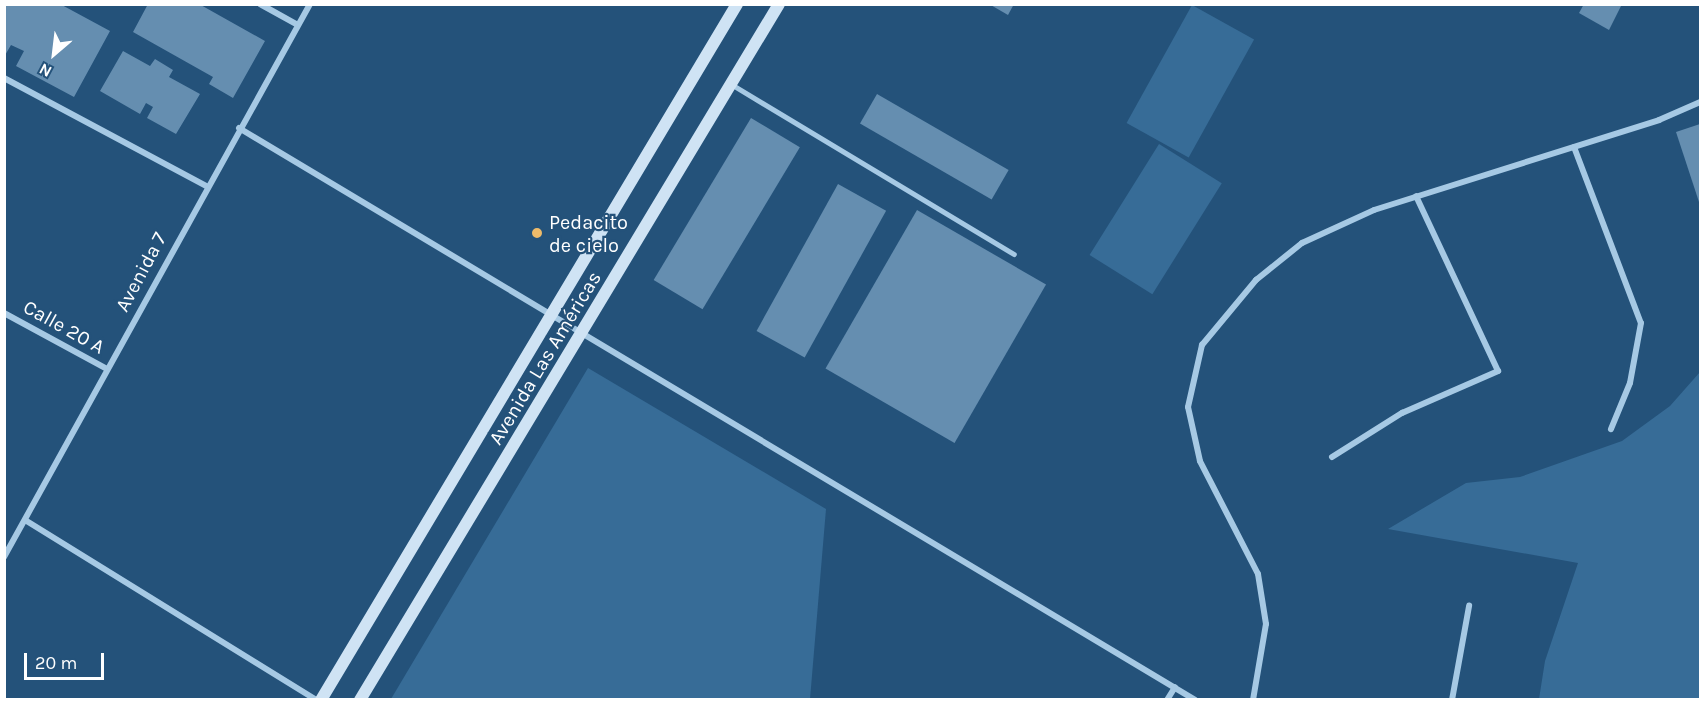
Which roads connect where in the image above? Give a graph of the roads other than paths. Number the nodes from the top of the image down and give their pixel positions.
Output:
1 (260, 4) edge
2 (310, 4) edge
3 (737, 4) edge
4 (779, 4) edge
5 (298, 25) junction
6 (4, 78) edge
7 (731, 84) junction
8 (1701, 102) edge
9 (239, 128) junction
10 (1574, 147) junction
11 (206, 186) junction
12 (1416, 196) junction
13 (1014, 254) dead end
14 (554, 312) junction
15 (4, 313) edge
16 (585, 330) junction
17 (107, 369) junction
18 (1611, 429) dead end
19 (1332, 457) dead end
20 (25, 520) junction
21 (4, 539) edge
22 (12, 543) junction
23 (4, 557) edge
24 (1470, 606) dead end
25 (1175, 687) junction
26 (316, 699) edge
27 (321, 699) edge
28 (360, 699) edge
29 (1167, 699) edge
30 (1195, 699) edge
31 (1253, 699) edge
32 (1452, 699) edge

1 - 5 street
2 - 5 street, Avenida 7
3 - 14 main road, Avenida Las Américas
4 - 7 main road, Avenida Las Américas
5 - 9 street, Avenida 7
6 - 11 street
7 - 13 lane
7 - 16 main road, Avenida Las Américas
8 - 10 street
9 - 11 street, Avenida 7
9 - 14 street
10 - 12 street
10 - 18 street
11 - 17 street, Avenida 7
12 - 19 street
12 - 31 street
14 - 16 street
14 - 27 main road, Avenida Las Américas
15 - 17 street, Calle 20 A
16 - 25 street
16 - 28 main road, Avenida Las Américas
17 - 20 street, Avenida 7
20 - 22 street, Avenida 7
20 - 26 street
21 - 22 street
22 - 23 street, Avenida 7
24 - 32 street
25 - 29 street
25 - 30 street

